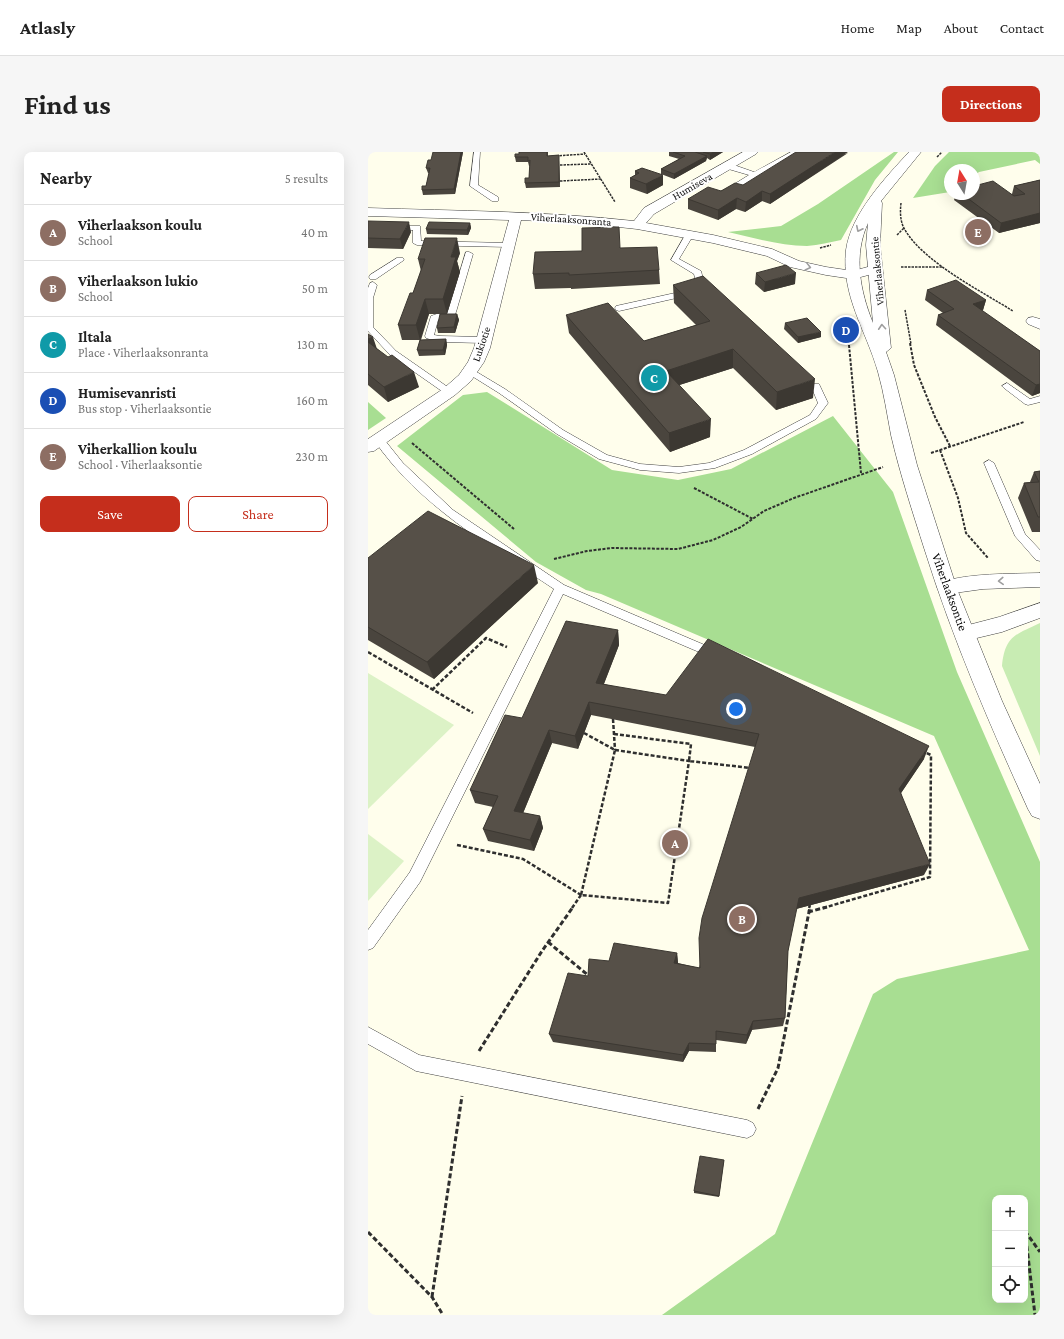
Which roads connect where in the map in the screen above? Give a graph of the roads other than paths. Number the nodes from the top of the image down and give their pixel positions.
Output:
1 (477, 152) edge
2 (752, 152) edge
3 (796, 152) edge
4 (915, 152) edge
5 (728, 166) junction
6 (755, 175) junction
7 (717, 198) edge
8 (495, 199) dead end
9 (876, 201) junction
10 (368, 212) edge
11 (516, 216) junction
12 (637, 225) junction
13 (387, 228) edge
14 (690, 234) junction
15 (509, 245) junction
16 (818, 252) dead end
17 (772, 253) junction
18 (469, 254) dead end
19 (845, 259) junction
20 (400, 260) dead end
21 (875, 269) junction
22 (853, 275) junction
23 (618, 308) dead end
24 (484, 340) junction
25 (884, 366) junction
26 (470, 371) junction
27 (816, 386) dead end
28 (1006, 386) dead end
29 (449, 392) junction
30 (1040, 399) edge
31 (373, 444) edge
32 (989, 463) dead end
33 (1040, 557) edge
34 (1040, 580) edge
35 (947, 586) junction
36 (560, 588) junction
37 (1040, 610) edge
38 (964, 633) junction
39 (728, 660) edge
40 (1040, 809) edge
41 (368, 943) edge
42 (368, 1035) edge
43 (747, 1129) road end

1 - 8 lane
2 - 5 street, Humiseva
3 - 6 lane
4 - 9 street, Viherlaaksontie
5 - 6 lane
5 - 12 street, Humiseva
6 - 7 lane
9 -> 19 street, Viherlaaksontie
9 - 21 street, Viherlaaksontie
10 - 11 street, Viherlaaksonranta
11 - 12 street, Viherlaaksonranta
11 - 15 street, Lukiotie
12 - 14 street, Viherlaaksonranta
13 - 15 lane
14 - 17 street, Viherlaaksonranta
14 - 23 lane
15 - 24 street, Lukiotie
16 - 17 street, Viherlaaksonranta
17 -> 22 street, Viherlaaksonranta
18 - 24 lane
19 - 21 street
19 - 22 street, Viherlaaksontie
20 - 29 lane
21 - 22 street, Viherlaaksonranta
25 -> 21 street, Viherlaaksontie
22 - 25 street, Viherlaaksontie
24 - 26 street, Lukiotie
25 - 35 street, Viherlaaksontie
26 - 27 lane
26 - 29 street, Lukiotie
28 - 30 lane
29 - 31 street, Lukiotie
31 - 36 lane
32 - 33 lane
34 -> 35 street
35 - 38 street, Viherlaaksontie
36 - 39 lane
36 - 41 lane
37 - 38 street
38 - 40 street, Viherlaaksontie
42 - 43 lane

